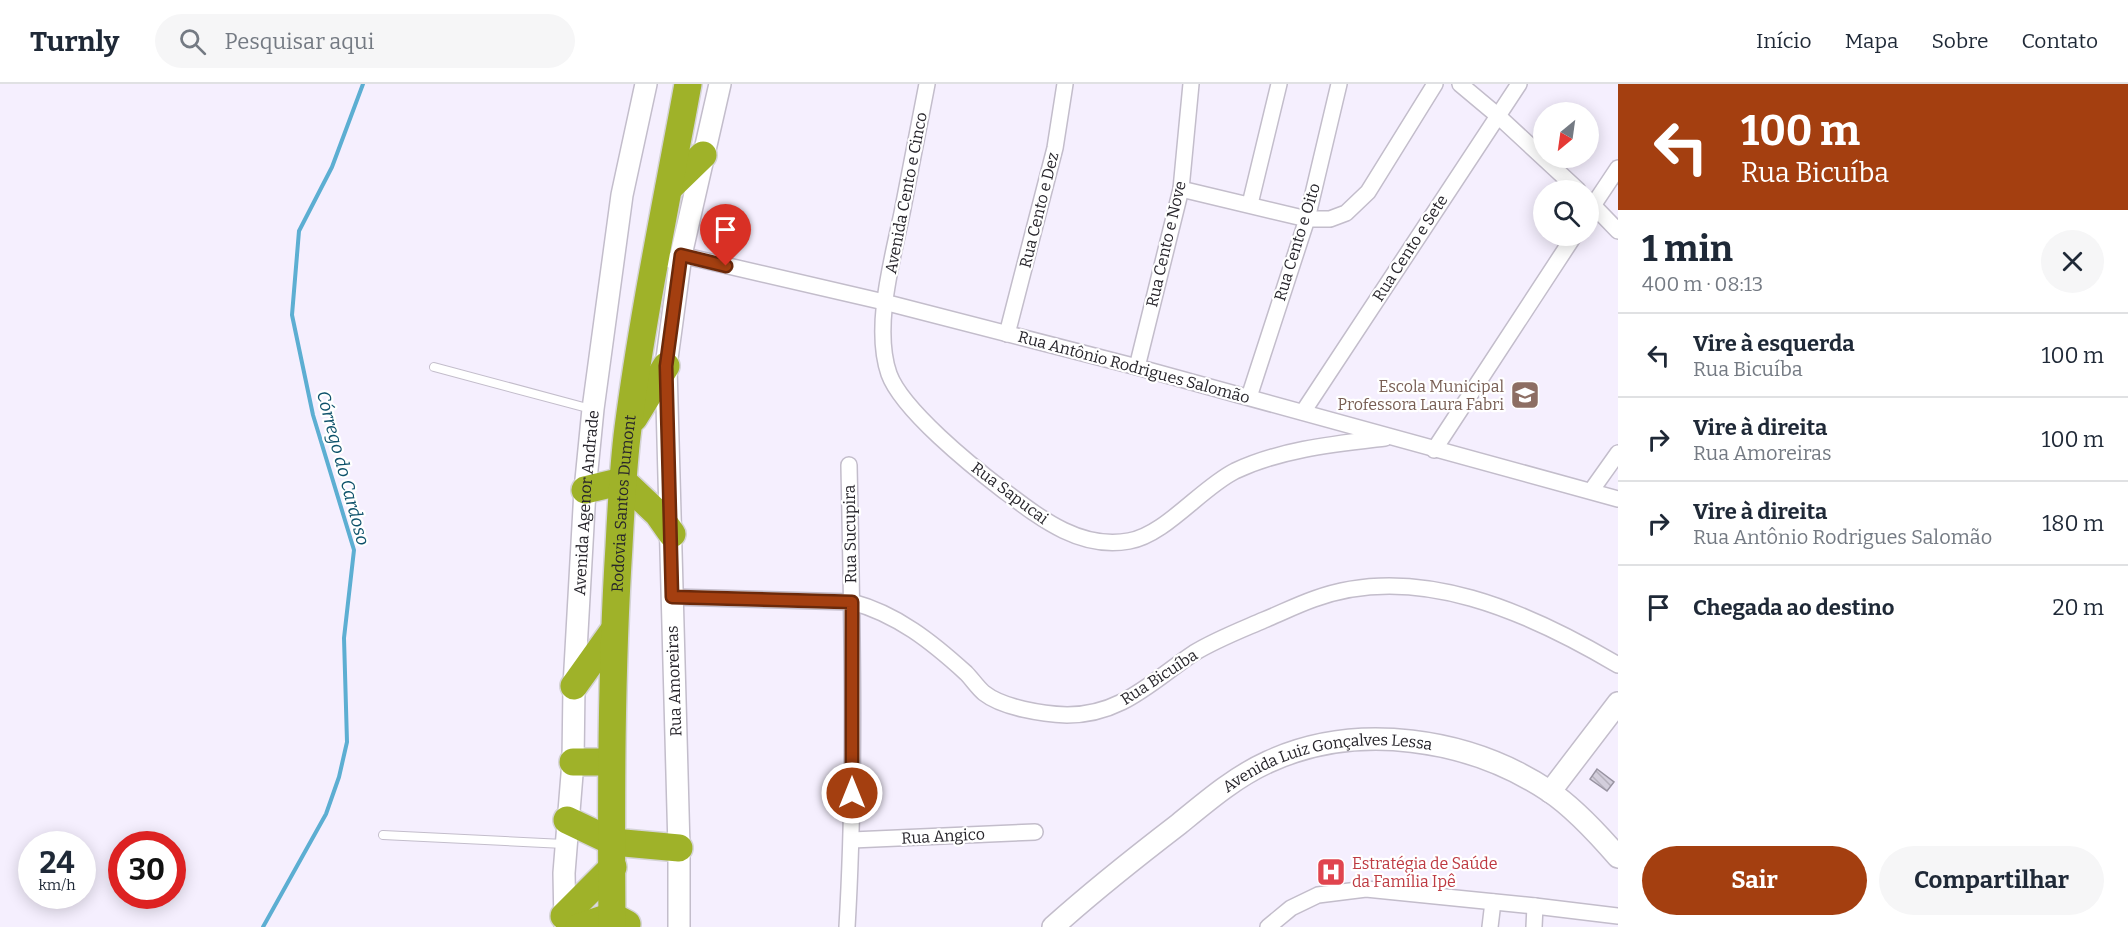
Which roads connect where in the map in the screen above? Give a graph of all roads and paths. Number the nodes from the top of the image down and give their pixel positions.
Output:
1 (646, 84) edge
2 (688, 84) edge
3 (720, 84) edge
4 (927, 84) edge
5 (1065, 84) edge
6 (1191, 84) edge
7 (1279, 84) edge
8 (1339, 84) edge
9 (1435, 84) edge
10 (1460, 84) edge
11 (1519, 84) edge
12 (1497, 115) junction
13 (703, 155) junction
14 (1618, 168) edge
15 (1567, 180) edge
16 (669, 188) junction
17 (1181, 189) junction
18 (1599, 194) edge
19 (1250, 204) junction
20 (1599, 214) edge
21 (1307, 219) junction
22 (1618, 231) edge
23 (1567, 246) edge
24 (681, 255) junction
25 (652, 273) junction
26 (884, 302) junction
27 (1007, 334) junction
28 (666, 366) junction
29 (434, 367) dead end
30 (1137, 367) junction
31 (1249, 397) junction
32 (593, 409) junction
33 (1302, 412) junction
34 (628, 430) junction
35 (1394, 437) junction
36 (1434, 450) junction
37 (1618, 453) edge
38 (849, 465) dead end
39 (623, 481) junction
40 (585, 490) junction
41 (1591, 492) junction
42 (1618, 500) edge
43 (672, 534) junction
44 (672, 597) junction
45 (852, 602) junction
46 (614, 630) junction
47 (1618, 665) edge
48 (574, 686) junction
49 (1618, 703) edge
50 (573, 762) junction
51 (610, 762) junction
52 (1550, 792) junction
53 (566, 832) junction
54 (1035, 832) dead end
55 (383, 835) dead end
56 (852, 840) junction
57 (680, 848) junction
58 (613, 854) junction
59 (1618, 857) edge
60 (1493, 902) junction
61 (1535, 906) junction
62 (1618, 916) edge
63 (570, 923) edge
64 (618, 923) edge
65 (679, 927) edge
66 (847, 927) edge
67 (1053, 927) edge
68 (1268, 927) edge
69 (1490, 927) edge
70 (1534, 927) edge

1 - 32 street, Avenida Agenor Andrade
2 - 16 highway, Rodovia Santos Dumont
3 - 13 street, Rua Amoreiras
4 - 26 street, Avenida Cento e Cinco
5 - 27 street, Rua Cento e Dez
6 - 17 street, Rua Cento e Nove
7 - 19 street
8 - 21 street, Rua Cento e Oito
9 - 21 street
10 - 12 street
11 - 12 street, Rua Cento e Sete
12 - 15 street
12 - 33 street, Rua Cento e Sete
13 - 16 highway
13 - 24 street, Rua Amoreiras
14 - 18 street
16 - 25 highway, Rodovia Santos Dumont
17 - 19 street
17 - 30 street, Rua Cento e Nove
19 - 21 street
20 - 22 street
21 - 31 street, Rua Cento e Oito
23 - 36 street
24 - 25 street
24 - 26 street, Rua Antônio Rodrigues Salomão
24 - 28 street, Rua Amoreiras
25 - 34 highway, Rodovia Santos Dumont
26 - 27 street, Rua Antônio Rodrigues Salomão
26 - 35 street, Rua Sapucai
27 - 30 street, Rua Antônio Rodrigues Salomão
28 - 34 highway
28 - 43 street, Rua Amoreiras
29 - 32 lane
30 - 31 street, Rua Antônio Rodrigues Salomão
31 - 33 street, Rua Antônio Rodrigues Salomão
32 - 40 street, Avenida Agenor Andrade
33 - 35 street, Rua Antônio Rodrigues Salomão
34 - 39 highway, Rodovia Santos Dumont
35 - 36 street, Rua Antônio Rodrigues Salomão
36 - 41 street, Rua Antônio Rodrigues Salomão
37 - 41 street
38 - 45 street, Rua Sucupira
39 - 40 highway
39 - 43 highway
39 - 46 highway, Rodovia Santos Dumont
40 - 48 street, Avenida Agenor Andrade
41 - 42 street, Rua Antônio Rodrigues Salomão
43 - 44 street, Rua Amoreiras
44 - 45 street, Rua Bicuíba
44 - 57 street, Rua Amoreiras
45 - 47 street, Rua Bicuíba
45 - 56 street, Rua Sucupira
46 - 48 highway
46 - 51 highway, Rodovia Santos Dumont
48 - 50 street, Avenida Agenor Andrade
49 - 52 street
50 - 51 highway
50 - 53 street, Avenida Agenor Andrade
51 - 58 highway, Rodovia Santos Dumont
52 - 59 street, Avenida Luiz Gonçalves Lessa
52 - 67 street, Avenida Luiz Gonçalves Lessa
53 - 55 lane
53 - 58 highway
53 - 63 street, Avenida Agenor Andrade
54 - 56 street, Rua Angico
56 - 66 street, Rua Sucupira
57 - 58 highway
57 - 65 street, Rua Amoreiras
58 - 63 highway
58 - 64 highway, Rodovia Santos Dumont
60 - 61 street
60 - 68 street
60 - 69 street
61 - 62 street
61 - 70 street
63 - 64 highway

